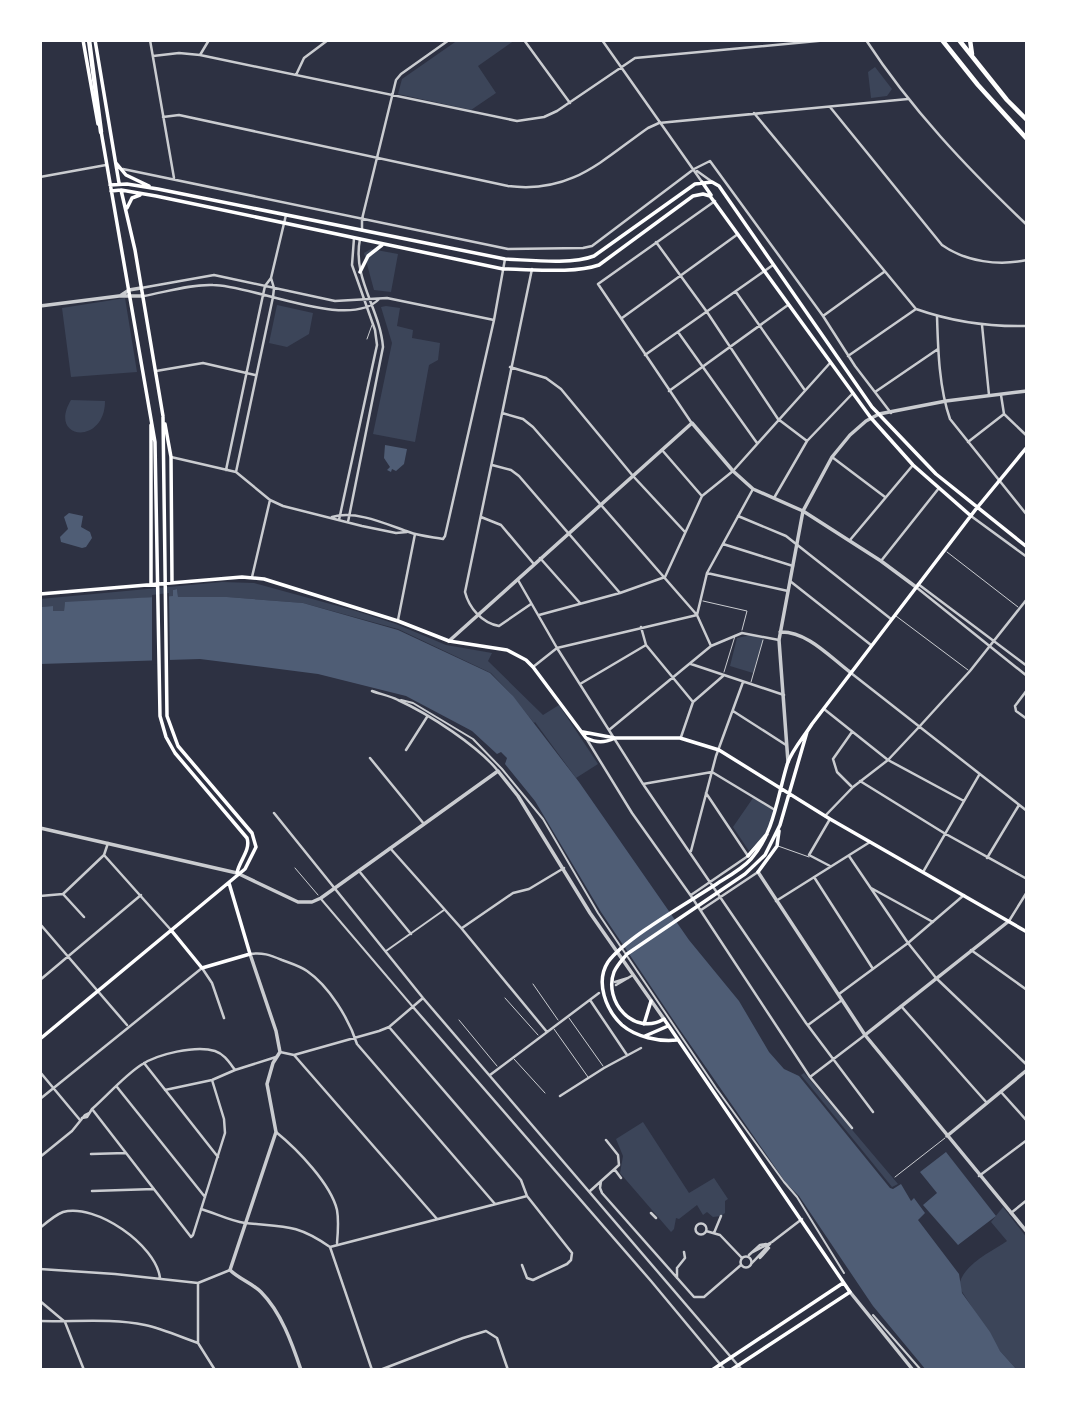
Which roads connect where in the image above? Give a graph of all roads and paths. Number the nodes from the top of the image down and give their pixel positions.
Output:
1 (83, 40) edge
2 (89, 40) edge
3 (95, 40) edge
4 (150, 40) edge
5 (209, 40) edge
6 (328, 40) edge
7 (449, 40) edge
8 (524, 40) edge
9 (602, 40) edge
10 (828, 40) edge
11 (866, 40) edge
12 (942, 40) edge
13 (959, 40) edge
14 (970, 40) edge
15 (200, 55) junction
16 (153, 56) junction
17 (974, 58) junction
18 (620, 67) junction
19 (296, 75) junction
20 (391, 96) junction
21 (908, 99) junction
22 (570, 103) junction
23 (829, 106) junction
24 (754, 113) junction
25 (163, 117) junction
26 (1027, 120) edge
27 (659, 123) junction
28 (102, 132) junction
29 (1027, 139) edge
30 (377, 157) junction
31 (107, 165) junction
32 (117, 165) junction
33 (694, 169) junction
34 (40, 177) edge
35 (174, 180) junction
36 (702, 182) junction
37 (712, 182) junction
38 (119, 184) junction
39 (110, 185) junction
40 (158, 189) junction
41 (121, 190) junction
42 (111, 191) junction
43 (178, 193) junction
44 (156, 196) junction
45 (177, 201) junction
46 (715, 201) junction
47 (127, 210) junction
48 (286, 215) junction
49 (362, 219) junction
50 (284, 223) junction
51 (1027, 225) edge
52 (356, 230) junction
53 (362, 231) junction
54 (738, 234) junction
55 (354, 238) junction
56 (360, 239) junction
57 (656, 242) junction
58 (383, 244) junction
59 (505, 259) junction
60 (1027, 260) edge
61 (773, 265) junction
62 (503, 269) junction
63 (532, 270) junction
64 (360, 272) junction
65 (764, 272) junction
66 (884, 272) junction
67 (681, 277) junction
68 (271, 278) junction
69 (265, 286) junction
70 (141, 288) junction
71 (274, 288) junction
72 (129, 290) junction
73 (736, 292) junction
74 (263, 295) junction
75 (120, 296) junction
76 (142, 296) junction
77 (272, 296) junction
78 (130, 298) junction
79 (364, 298) junction
80 (369, 298) junction
81 (379, 299) junction
82 (788, 305) junction
83 (40, 306) edge
84 (372, 306) junction
85 (367, 307) junction
86 (916, 309) junction
87 (707, 312) junction
88 (823, 316) junction
89 (937, 316) junction
90 (621, 319) junction
91 (494, 320) junction
92 (373, 323) junction
93 (759, 326) junction
94 (982, 326) junction
95 (1027, 326) edge
96 (678, 332) junction
97 (367, 339) dead end
98 (730, 347) junction
99 (938, 349) junction
100 (645, 355) junction
101 (848, 356) junction
102 (830, 363) junction
103 (510, 367) junction
104 (702, 367) junction
105 (156, 371) junction
106 (245, 373) junction
107 (256, 375) junction
108 (804, 389) junction
109 (669, 391) junction
110 (1027, 391) edge
111 (875, 392) junction
112 (853, 393) junction
113 (1001, 395) junction
114 (989, 396) junction
115 (946, 401) junction
116 (891, 412) junction
117 (502, 413) junction
118 (879, 414) junction
119 (1004, 414) junction
120 (163, 417) junction
121 (871, 418) junction
122 (778, 419) junction
123 (691, 423) junction
124 (1027, 436) edge
125 (169, 438) junction
126 (153, 440) junction
127 (163, 440) junction
128 (807, 441) junction
129 (968, 442) junction
130 (757, 443) junction
131 (1027, 447) edge
132 (662, 450) junction
133 (1021, 454) junction
134 (171, 457) junction
135 (832, 457) junction
136 (1027, 458) edge
137 (492, 465) junction
138 (913, 465) junction
139 (226, 470) junction
140 (733, 471) junction
141 (236, 472) junction
142 (633, 476) junction
143 (999, 480) junction
144 (939, 488) junction
145 (752, 489) junction
146 (702, 496) junction
147 (885, 497) junction
148 (774, 498) junction
149 (270, 500) junction
150 (599, 504) junction
151 (976, 509) junction
152 (803, 511) junction
153 (341, 514) junction
154 (1027, 515) edge
155 (350, 516) junction
156 (738, 516) junction
157 (971, 516) junction
158 (332, 517) junction
159 (481, 517) junction
160 (339, 520) junction
161 (348, 522) junction
162 (407, 532) junction
163 (568, 532) junction
164 (685, 533) junction
165 (415, 534) junction
166 (171, 535) junction
167 (152, 539) junction
168 (849, 540) junction
169 (723, 544) junction
170 (797, 545) junction
171 (1027, 548) edge
172 (944, 550) junction
173 (540, 557) junction
174 (1027, 557) edge
175 (881, 561) junction
176 (533, 563) junction
177 (793, 566) junction
178 (707, 573) junction
179 (252, 577) junction
180 (665, 577) junction
181 (517, 578) junction
182 (790, 581) junction
183 (172, 582) junction
184 (151, 584) junction
185 (917, 585) junction
186 (788, 591) junction
187 (620, 593) junction
188 (40, 594) edge
189 (1027, 599) edge
190 (704, 601) dead end
191 (580, 603) junction
192 (531, 604) junction
193 (1020, 609) junction
194 (477, 614) junction
195 (537, 615) junction
196 (697, 615) junction
197 (895, 615) junction
198 (891, 619) junction
199 (398, 621) junction
200 (641, 628) junction
201 (780, 632) junction
202 (742, 633) junction
203 (736, 634) junction
204 (764, 637) junction
205 (449, 640) junction
206 (779, 640) junction
207 (994, 642) junction
208 (646, 645) junction
209 (871, 645) junction
210 (711, 646) junction
211 (990, 647) junction
212 (556, 648) junction
213 (690, 663) junction
214 (533, 667) junction
215 (970, 671) junction
216 (850, 672) junction
217 (1026, 672) edge
218 (723, 676) junction
219 (672, 678) junction
220 (743, 682) junction
221 (580, 684) junction
222 (750, 684) junction
223 (372, 691) dead end
224 (1027, 691) edge
225 (784, 695) junction
226 (397, 699) junction
227 (693, 702) junction
228 (822, 708) junction
229 (733, 711) junction
230 (427, 717) junction
231 (1027, 719) edge
232 (919, 727) junction
233 (609, 730) junction
234 (581, 731) junction
235 (807, 732) junction
236 (852, 732) junction
237 (586, 738) junction
238 (615, 738) junction
239 (681, 738) junction
240 (786, 745) junction
241 (406, 750) dead end
242 (719, 750) junction
243 (370, 758) dead end
244 (888, 761) junction
245 (788, 762) junction
246 (499, 771) junction
247 (712, 772) junction
248 (980, 775) junction
249 (860, 781) junction
250 (643, 784) junction
251 (853, 787) junction
252 (781, 790) junction
253 (706, 793) junction
254 (789, 794) junction
255 (964, 801) junction
256 (1019, 805) junction
257 (775, 810) junction
258 (1027, 811) edge
259 (274, 813) dead end
260 (825, 816) junction
261 (830, 819) junction
262 (424, 824) junction
263 (40, 828) edge
264 (768, 832) junction
265 (944, 833) junction
266 (870, 842) junction
267 (108, 843) junction
268 (774, 845) junction
269 (390, 848) junction
270 (691, 851) junction
271 (104, 855) junction
272 (748, 856) junction
273 (849, 856) junction
274 (809, 857) junction
275 (987, 858) junction
276 (831, 866) junction
277 (295, 868) dead end
278 (564, 868) junction
279 (359, 871) junction
280 (758, 872) junction
281 (923, 872) junction
282 (237, 873) junction
283 (814, 877) junction
284 (1027, 879) edge
285 (712, 882) junction
286 (229, 883) junction
287 (869, 887) junction
288 (335, 888) junction
289 (1027, 892) edge
290 (63, 894) junction
291 (141, 895) junction
292 (964, 895) junction
293 (691, 896) junction
294 (40, 897) edge
295 (722, 897) junction
296 (321, 898) junction
297 (776, 901) junction
298 (444, 909) junction
299 (701, 911) junction
300 (84, 917) dead end
301 (1009, 921) junction
302 (933, 922) junction
303 (40, 924) edge
304 (462, 929) junction
305 (171, 930) junction
306 (1027, 932) edge
307 (411, 934) junction
308 (908, 943) junction
309 (971, 950) junction
310 (386, 951) junction
311 (250, 954) junction
312 (67, 958) junction
313 (202, 968) junction
314 (873, 969) junction
315 (633, 975) junction
316 (936, 978) junction
317 (40, 980) edge
318 (533, 984) dead end
319 (616, 984) dead end
320 (1027, 990) edge
321 (97, 992) junction
322 (839, 995) junction
323 (423, 998) junction
324 (505, 998) dead end
325 (842, 1000) junction
326 (651, 1001) junction
327 (901, 1006) junction
328 (413, 1007) junction
329 (568, 1016) junction
330 (224, 1018) dead end
331 (664, 1019) junction
332 (459, 1020) dead end
333 (560, 1022) junction
334 (644, 1024) junction
335 (808, 1025) junction
336 (127, 1026) junction
337 (668, 1026) junction
338 (389, 1027) junction
339 (553, 1027) junction
340 (547, 1032) junction
341 (866, 1035) junction
342 (644, 1036) junction
343 (540, 1037) junction
344 (355, 1038) junction
345 (40, 1039) edge
346 (677, 1040) junction
347 (641, 1048) dead end
348 (280, 1052) junction
349 (294, 1055) junction
350 (627, 1055) junction
351 (276, 1057) junction
352 (512, 1057) junction
353 (834, 1059) junction
354 (144, 1063) junction
355 (1027, 1065) edge
356 (499, 1067) junction
357 (604, 1068) junction
358 (234, 1069) junction
359 (1027, 1070) edge
360 (40, 1072) edge
361 (490, 1074) junction
362 (589, 1077) junction
363 (810, 1077) junction
364 (212, 1080) junction
365 (117, 1087) junction
366 (54, 1088) junction
367 (165, 1090) junction
368 (1001, 1092) junction
369 (545, 1093) dead end
370 (560, 1096) dead end
371 (40, 1099) edge
372 (987, 1104) junction
373 (90, 1111) junction
374 (873, 1112) dead end
375 (81, 1119) junction
376 (1027, 1121) edge
377 (852, 1128) dead end
378 (276, 1132) junction
379 (947, 1136) junction
380 (606, 1140) dead end
381 (1027, 1140) edge
382 (126, 1153) junction
383 (91, 1154) dead end
384 (40, 1157) edge
385 (218, 1157) junction
386 (615, 1170) junction
387 (979, 1176) junction
388 (895, 1177) dead end
389 (621, 1178) dead end
390 (601, 1181) junction
391 (154, 1189) junction
392 (92, 1191) dead end
393 (590, 1191) junction
394 (527, 1196) junction
395 (205, 1197) junction
396 (1027, 1200) edge
397 (495, 1204) junction
398 (201, 1209) junction
399 (651, 1213) dead end
400 (1012, 1213) junction
401 (721, 1216) dead end
402 (656, 1218) dead end
403 (437, 1219) junction
404 (802, 1219) junction
405 (244, 1223) junction
406 (40, 1228) edge
407 (706, 1231) dead end
408 (1027, 1232) edge
409 (713, 1233) junction
410 (772, 1242) junction
411 (337, 1243) junction
412 (330, 1247) junction
413 (684, 1252) dead end
414 (747, 1256) junction
415 (741, 1258) junction
416 (522, 1265) dead end
417 (741, 1265) junction
418 (751, 1265) junction
419 (40, 1269) edge
420 (230, 1270) junction
421 (844, 1273) dead end
422 (160, 1278) junction
423 (677, 1278) junction
424 (198, 1283) junction
425 (843, 1283) junction
426 (850, 1292) junction
427 (40, 1301) edge
428 (873, 1315) dead end
429 (40, 1321) edge
430 (65, 1322) junction
431 (198, 1343) junction
432 (730, 1357) junction
433 (720, 1364) junction
434 (738, 1365) junction
435 (84, 1370) edge
436 (215, 1370) edge
437 (301, 1370) edge
438 (372, 1370) edge
439 (380, 1370) edge
440 (508, 1370) edge
441 (712, 1370) edge
442 (725, 1370) edge
443 (731, 1370) edge
444 (742, 1370) edge
445 (913, 1370) edge
446 (920, 1370) edge

1 - 28 main road
2 - 28 main road
3 - 32 main road
4 - 16 street
5 - 15 street
6 - 19 street
7 - 20 street
8 - 22 street
9 - 18 street
10 - 18 street
11 - 21 street
12 - 29 main road
13 - 17 main road
14 - 17 main road
15 - 16 street
15 - 19 street
16 - 25 street
17 - 26 main road
18 - 22 street
18 - 27 street
19 - 20 street
20 - 22 street
20 - 30 street
21 - 23 street
21 - 51 street
23 - 24 street
23 - 60 street
24 - 27 street
24 - 66 street
25 - 30 street
25 - 35 street
27 - 30 street
27 - 33 street
28 - 31 main road
30 - 49 street
31 - 34 street
31 - 39 main road
32 - 35 street
32 - 38 main road
32 - 40 main road
33 - 36 street
33 - 37 street
33 - 49 street
33 - 88 street
35 - 49 street
36 - 37 main road
36 - 46 main road
36 - 59 main road
37 - 61 main road
38 - 39 main road
38 - 40 main road
38 - 41 main road
39 - 42 main road
40 - 43 main road
41 - 42 main road
41 - 44 main road
41 - 47 main road
42 - 72 main road
43 - 45 main road
43 - 48 main road
44 - 45 main road
44 - 47 main road
45 - 50 main road
46 - 54 main road
46 - 57 street
46 - 63 main road
47 - 70 main road
48 - 50 street
48 - 52 main road
49 - 52 street
49 - 53 street
50 - 55 main road
50 - 68 street
52 - 53 main road
52 - 55 street
53 - 56 street
53 - 59 main road
54 - 65 main road
54 - 67 street
55 - 56 main road
55 - 79 street
56 - 58 main road
56 - 64 street
57 - 67 street
57 - 90 street
58 - 62 main road
58 - 64 main road
59 - 62 street
61 - 65 street
61 - 118 main road
62 - 63 main road
62 - 91 street
63 - 103 street
64 - 80 street
65 - 73 street
65 - 82 main road
66 - 86 street
66 - 88 street
67 - 87 street
67 - 90 street
68 - 69 street
68 - 71 street
69 - 70 street
69 - 71 street
69 - 74 street
70 - 72 street
70 - 76 main road
71 - 77 street
71 - 79 street
72 - 75 street
72 - 78 main road
73 - 87 street
73 - 93 street
74 - 76 street
74 - 77 street
74 - 106 street
75 - 78 street
75 - 83 street
76 - 78 street
76 - 105 main road
77 - 85 street
77 - 107 street
78 - 126 main road
79 - 80 street
79 - 85 street
80 - 81 street
80 - 84 street
81 - 84 street
81 - 91 street
82 - 93 street
82 - 102 main road
84 - 85 street
84 - 155 street
85 - 92 street
86 - 89 street
86 - 101 street
87 - 96 street
87 - 98 street
88 - 101 street
89 - 94 street
89 - 99 street
90 - 100 street
91 - 165 street
92 - 97 lane
92 - 153 street
93 - 98 street
93 - 108 street
94 - 95 street
94 - 114 street
96 - 100 street
96 - 104 street
98 - 104 street
98 - 122 street
99 - 111 street
99 - 115 street
100 - 109 street
101 - 111 street
102 - 108 street
102 - 112 main road
103 - 117 street
103 - 142 street
104 - 109 street
104 - 130 street
105 - 106 street
105 - 120 main road
106 - 107 street
106 - 139 street
107 - 141 street
108 - 122 street
109 - 123 street
110 - 113 street
111 - 116 street
112 - 121 main road
112 - 128 street
113 - 114 street
113 - 119 street
114 - 115 street
115 - 116 street
115 - 129 street
116 - 118 street
117 - 137 street
117 - 150 street
118 - 121 street
118 - 151 main road
119 - 124 street
119 - 129 street
120 - 125 main road
120 - 127 main road
121 - 135 street
121 - 138 main road
122 - 128 street
122 - 130 street
123 - 132 street
123 - 140 street
125 - 127 main road
125 - 134 main road
126 - 127 main road
126 - 167 main road
126 - 282 main road
127 - 282 main road
128 - 148 street
129 - 143 street
130 - 140 street
131 - 133 main road
132 - 142 street
132 - 146 street
133 - 136 street
133 - 143 main road
134 - 139 street
134 - 166 main road
135 - 147 street
135 - 152 street
137 - 159 street
137 - 163 street
138 - 144 main road
138 - 147 street
139 - 141 street
140 - 145 street
140 - 146 street
141 - 149 street
142 - 150 street
142 - 164 street
143 - 151 main road
143 - 154 street
144 - 157 main road
144 - 175 street
145 - 148 street
145 - 156 street
146 - 164 street
147 - 168 street
148 - 152 street
149 - 158 street
149 - 179 street
150 - 163 street
150 - 180 street
151 - 157 main road
151 - 171 main road
152 - 168 street
152 - 170 street
153 - 155 street
153 - 158 street
153 - 160 street
155 - 161 street
155 - 162 street
156 - 169 street
156 - 170 street
157 - 172 main road
157 - 174 street
158 - 160 street
159 - 176 street
159 - 194 street
160 - 161 street
161 - 162 street
162 - 165 street
163 - 173 street
163 - 187 street
164 - 180 street
165 - 199 street
166 - 167 main road
166 - 183 main road
167 - 184 main road
168 - 175 street
169 - 177 street
169 - 178 street
170 - 177 street
170 - 198 street
172 - 185 main road
172 - 193 lane
173 - 176 street
173 - 191 street
175 - 185 street
176 - 181 street
177 - 182 street
178 - 186 street
178 - 196 street
179 - 183 main road
179 - 199 main road
180 - 187 street
180 - 196 street
181 - 192 street
181 - 194 street
182 - 186 street
182 - 209 street
183 - 184 main road
184 - 188 main road
185 - 197 main road
185 - 207 street
185 - 211 street
186 - 201 street
187 - 191 street
189 - 193 street
190 - 202 lane
191 - 195 street
192 - 194 street
192 - 195 street
193 - 207 street
194 - 205 street
195 - 212 street
196 - 200 street
196 - 210 street
197 - 198 main road
197 - 215 lane
198 - 209 main road
199 - 205 main road
200 - 208 street
200 - 212 street
201 - 206 street
201 - 216 street
202 - 203 street
202 - 204 street
203 - 210 street
203 - 218 lane
204 - 206 street
204 - 222 lane
205 - 214 main road
206 - 225 street
207 - 211 street
207 - 217 street
208 - 219 street
208 - 221 street
209 - 216 main road
210 - 213 street
211 - 215 street
211 - 217 street
212 - 214 street
212 - 221 street
213 - 218 street
213 - 219 street
214 - 234 main road
215 - 232 street
216 - 228 main road
216 - 232 street
218 - 220 street
218 - 227 street
219 - 227 street
219 - 233 street
220 - 222 street
220 - 229 street
221 - 233 street
222 - 225 street
223 - 226 street
224 - 231 street
225 - 240 street
226 - 230 street
226 - 421 street
227 - 239 street
228 - 235 main road
228 - 236 street
229 - 240 street
229 - 242 street
230 - 241 street
230 - 246 street
232 - 244 street
232 - 248 street
233 - 238 street
234 - 237 main road
234 - 238 main road
235 - 245 main road
235 - 254 main road
236 - 244 street
236 - 251 street
237 - 238 main road
237 - 293 street
238 - 239 main road
238 - 250 street
239 - 242 main road
240 - 245 street
242 - 247 street
242 - 252 main road
243 - 262 street
244 - 249 street
244 - 255 street
245 - 252 main road
246 - 262 street
246 - 278 street
247 - 250 street
247 - 253 street
247 - 257 street
248 - 255 street
248 - 256 street
249 - 251 street
249 - 265 street
250 - 270 street
251 - 260 street
252 - 254 main road
252 - 257 main road
253 - 270 street
253 - 272 street
254 - 260 main road
254 - 268 main road
255 - 265 street
256 - 258 street
256 - 275 street
257 - 264 main road
259 - 288 street
260 - 261 main road
261 - 266 main road
261 - 274 street
262 - 269 street
263 - 267 street
264 - 272 main road
264 - 342 main road
265 - 275 street
265 - 281 street
266 - 273 street
266 - 281 main road
267 - 271 street
267 - 282 street
268 - 274 lane
268 - 280 main road
268 - 334 main road
269 - 279 street
269 - 298 street
270 - 285 street
271 - 290 street
271 - 291 street
272 - 285 street
273 - 276 street
273 - 287 street
274 - 276 street
275 - 284 street
276 - 283 street
277 - 296 lane
278 - 304 street
278 - 315 street
279 - 288 street
279 - 307 street
280 - 295 street
280 - 297 street
281 - 292 main road
282 - 286 main road
282 - 296 street
283 - 297 street
283 - 314 street
285 - 293 street
285 - 295 street
286 - 305 main road
286 - 311 main road
287 - 302 street
287 - 308 street
288 - 296 street
288 - 310 street
289 - 301 street
290 - 294 street
290 - 300 street
291 - 305 street
291 - 312 street
292 - 301 main road
292 - 302 street
293 - 299 street
295 - 299 street
295 - 335 street
296 - 328 street
297 - 322 street
298 - 304 street
298 - 307 street
299 - 363 street
301 - 306 main road
301 - 309 street
302 - 308 street
303 - 312 street
304 - 340 street
305 - 313 main road
305 - 321 main road
307 - 310 street
308 - 314 street
308 - 316 street
309 - 316 street
309 - 320 street
310 - 323 street
311 - 313 main road
311 - 344 street
311 - 348 street
312 - 317 street
312 - 321 street
313 - 330 street
313 - 336 street
314 - 322 street
315 - 319 street
315 - 326 street
316 - 327 street
316 - 355 street
318 - 333 lane
321 - 336 street
321 - 345 main road
322 - 325 street
323 - 328 street
323 - 361 street
324 - 343 lane
325 - 335 street
325 - 341 street
326 - 331 street
326 - 334 main road
327 - 341 street
327 - 372 street
328 - 338 street
328 - 433 street
329 - 333 street
329 - 350 street
329 - 357 lane
331 - 334 main road
331 - 337 main road
332 - 356 lane
333 - 339 street
335 - 353 street
336 - 366 street
337 - 342 main road
337 - 346 main road
338 - 344 street
338 - 394 street
339 - 340 street
339 - 362 lane
340 - 343 street
341 - 353 street
341 - 379 street
342 - 346 main road
343 - 352 street
344 - 349 street
344 - 397 street
346 - 404 main road
347 - 350 street
348 - 349 street
348 - 351 street
349 - 403 street
350 - 357 street
351 - 358 street
351 - 378 street
352 - 356 street
352 - 369 lane
353 - 363 street
353 - 374 street
354 - 358 street
354 - 365 street
354 - 367 street
356 - 361 street
357 - 362 street
358 - 364 street
359 - 368 street
360 - 366 street
361 - 393 street
362 - 370 street
363 - 377 street
364 - 367 street
364 - 385 street
365 - 373 street
365 - 395 street
366 - 371 street
366 - 375 street
367 - 385 street
368 - 372 street
368 - 376 street
372 - 379 street
373 - 375 street
373 - 382 street
375 - 384 street
378 - 405 street
378 - 411 street
379 - 387 street
379 - 388 lane
380 - 386 street
381 - 387 street
382 - 383 street
382 - 391 street
385 - 395 street
386 - 389 street
386 - 390 street
387 - 400 street
390 - 393 street
390 - 423 street
391 - 392 street
391 - 398 street
393 - 432 street
394 - 397 street
394 - 416 street
395 - 398 street
396 - 400 street
397 - 403 street
398 - 405 street
399 - 402 street
400 - 408 street
401 - 409 street
403 - 411 street
404 - 410 street
404 - 425 main road
405 - 412 street
405 - 420 street
406 - 422 street
407 - 409 street
409 - 415 street
410 - 414 street
410 - 418 street
411 - 412 street
412 - 438 street
413 - 423 street
414 - 415 street
414 - 418 street
415 - 417 street
417 - 418 street
417 - 423 street
419 - 422 street
420 - 424 street
420 - 437 street
422 - 424 street
424 - 431 street
425 - 426 main road
425 - 432 main road
426 - 434 main road
426 - 445 street
427 - 430 street
428 - 446 street
429 - 430 street
430 - 431 street
430 - 435 street
431 - 436 street
432 - 433 main road
432 - 434 street
433 - 441 main road
433 - 442 street
434 - 443 main road
434 - 444 street
439 - 440 street

